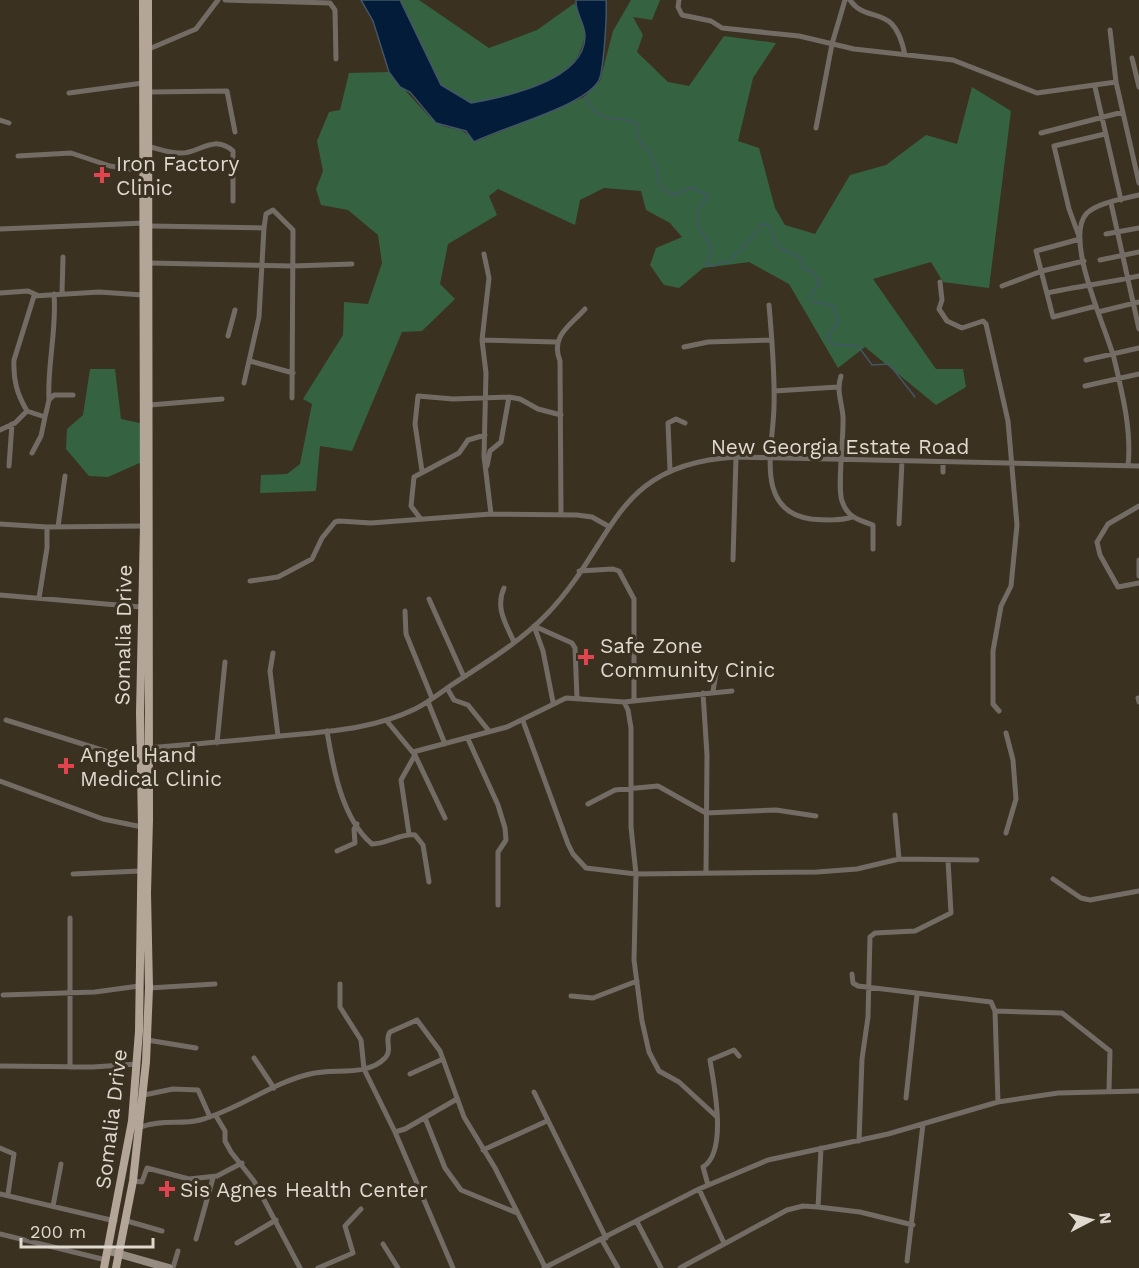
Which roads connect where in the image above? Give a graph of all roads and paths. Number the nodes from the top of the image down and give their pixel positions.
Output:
1 (142, 0) edge
2 (148, 0) edge
3 (218, 0) edge
4 (225, 0) edge
5 (679, 0) edge
6 (845, 0) edge
7 (850, 0) edge
8 (240, 1) edge
9 (296, 1) edge
10 (1110, 30) dead end
11 (832, 44) junction
12 (149, 49) junction
13 (905, 55) junction
14 (1132, 58) dead end
15 (336, 59) dead end
16 (1116, 82) junction
17 (143, 83) junction
18 (1095, 87) junction
19 (1139, 87) edge
20 (149, 92) junction
21 (69, 93) dead end
22 (1123, 112) junction
23 (1101, 118) junction
24 (0, 120) edge
25 (9, 123) dead end
26 (816, 128) dead end
27 (235, 132) dead end
28 (1041, 133) dead end
29 (1105, 134) junction
30 (150, 147) junction
31 (18, 156) dead end
32 (143, 171) junction
33 (1139, 183) edge
34 (1139, 195) edge
35 (1121, 200) junction
36 (233, 201) dead end
37 (1111, 203) junction
38 (147, 224) junction
39 (264, 228) junction
40 (1139, 228) edge
41 (0, 229) edge
42 (1117, 232) junction
43 (1106, 234) dead end
44 (1080, 239) junction
45 (1139, 252) edge
46 (484, 254) dead end
47 (1123, 256) junction
48 (63, 257) dead end
49 (1100, 260) dead end
50 (1084, 261) junction
51 (150, 263) junction
52 (264, 264) junction
53 (352, 264) dead end
54 (291, 266) junction
55 (1042, 272) junction
56 (1139, 276) edge
57 (1128, 278) junction
58 (940, 282) dead end
59 (1089, 283) junction
60 (1002, 286) dead end
61 (0, 293) edge
62 (62, 293) junction
63 (1047, 293) junction
64 (54, 294) junction
65 (37, 295) junction
66 (143, 295) junction
67 (1136, 302) edge
68 (769, 305) dead end
69 (585, 309) dead end
70 (1097, 309) junction
71 (234, 310) dead end
72 (1139, 326) edge
73 (228, 336) dead end
74 (482, 340) junction
75 (772, 340) junction
76 (556, 342) junction
77 (684, 347) dead end
78 (1139, 348) edge
79 (1113, 355) junction
80 (1086, 360) dead end
81 (249, 361) junction
82 (293, 373) junction
83 (1139, 375) edge
84 (841, 376) dead end
85 (1118, 378) junction
86 (244, 383) dead end
87 (1085, 386) dead end
88 (838, 387) junction
89 (774, 391) junction
90 (73, 395) dead end
91 (486, 396) junction
92 (509, 397) junction
93 (292, 398) dead end
94 (222, 399) dead end
95 (49, 400) junction
96 (150, 405) junction
97 (27, 411) junction
98 (561, 415) junction
99 (45, 417) junction
100 (685, 423) dead end
101 (12, 424) junction
102 (0, 430) edge
103 (485, 435) junction
104 (32, 453) dead end
105 (736, 457) junction
106 (770, 458) junction
107 (843, 460) junction
108 (902, 461) junction
109 (943, 462) junction
110 (1012, 463) junction
111 (9, 466) dead end
112 (1128, 466) junction
113 (1139, 466) edge
114 (670, 470) junction
115 (422, 471) junction
116 (486, 471) junction
117 (943, 472) dead end
118 (65, 476) dead end
119 (1139, 506) edge
120 (491, 514) junction
121 (561, 515) junction
122 (420, 518) junction
123 (852, 518) junction
124 (0, 524) edge
125 (899, 524) dead end
126 (144, 526) junction
127 (608, 526) junction
128 (47, 527) junction
129 (58, 527) junction
130 (873, 549) dead end
131 (733, 560) dead end
132 (1139, 560) edge
133 (579, 571) junction
134 (1139, 576) edge
135 (250, 581) dead end
136 (1139, 583) edge
137 (504, 588) dead end
138 (0, 596) edge
139 (39, 598) junction
140 (429, 599) dead end
141 (141, 607) junction
142 (405, 610) dead end
143 (534, 626) junction
144 (514, 642) junction
145 (273, 652) dead end
146 (225, 662) dead end
147 (717, 668) dead end
148 (464, 677) junction
149 (447, 688) junction
150 (732, 691) dead end
151 (713, 692) junction
152 (703, 693) junction
153 (577, 698) junction
154 (430, 700) junction
155 (634, 700) junction
156 (553, 702) junction
157 (624, 702) junction
158 (999, 711) dead end
159 (6, 720) dead end
160 (386, 720) junction
161 (523, 721) junction
162 (327, 731) junction
163 (489, 732) junction
164 (1006, 733) dead end
165 (278, 736) junction
166 (468, 739) junction
167 (217, 743) junction
168 (444, 744) junction
169 (145, 748) junction
170 (414, 753) junction
171 (140, 762) junction
172 (0, 781) edge
173 (633, 787) junction
174 (588, 804) dead end
175 (706, 813) junction
176 (895, 815) dead end
177 (816, 816) dead end
178 (445, 818) dead end
179 (357, 824) junction
180 (141, 827) junction
181 (1006, 832) dead end
182 (409, 834) junction
183 (337, 851) dead end
184 (899, 859) junction
185 (948, 860) junction
186 (977, 860) dead end
187 (140, 871) junction
188 (706, 873) junction
189 (73, 874) dead end
190 (636, 874) junction
191 (1053, 879) dead end
192 (429, 882) dead end
193 (1139, 891) edge
194 (498, 905) dead end
195 (70, 918) dead end
196 (852, 974) dead end
197 (637, 981) junction
198 (215, 984) dead end
199 (340, 984) dead end
200 (139, 986) junction
201 (869, 987) junction
202 (149, 988) junction
203 (69, 992) junction
204 (3, 995) dead end
205 (917, 995) junction
206 (571, 996) dead end
207 (995, 1011) junction
208 (147, 1040) junction
209 (196, 1048) dead end
210 (739, 1056) dead end
211 (254, 1058) dead end
212 (443, 1059) junction
213 (137, 1064) junction
214 (0, 1066) edge
215 (70, 1067) junction
216 (364, 1069) junction
217 (410, 1074) dead end
218 (274, 1088) junction
219 (1109, 1090) junction
220 (1139, 1091) edge
221 (534, 1092) dead end
222 (144, 1095) junction
223 (906, 1098) dead end
224 (458, 1099) junction
225 (998, 1101) junction
226 (213, 1117) junction
227 (717, 1117) junction
228 (425, 1118) junction
229 (547, 1121) junction
230 (923, 1124) junction
231 (141, 1127) junction
232 (395, 1132) junction
233 (859, 1141) junction
234 (821, 1148) junction
235 (0, 1149) edge
236 (483, 1150) junction
237 (242, 1163) junction
238 (61, 1164) dead end
239 (213, 1178) junction
240 (133, 1181) junction
241 (708, 1185) junction
242 (699, 1189) junction
243 (0, 1194) edge
244 (8, 1194) junction
245 (53, 1206) junction
246 (818, 1207) junction
247 (361, 1209) dead end
248 (518, 1213) junction
249 (276, 1220) junction
250 (115, 1221) junction
251 (127, 1221) junction
252 (637, 1222) junction
253 (913, 1225) junction
254 (162, 1231) dead end
255 (0, 1234) edge
256 (196, 1239) dead end
257 (604, 1239) junction
258 (237, 1242) dead end
259 (724, 1243) junction
260 (383, 1244) dead end
261 (178, 1251) dead end
262 (120, 1255) junction
263 (106, 1260) edge
264 (907, 1261) dead end
265 (116, 1268) edge
266 (169, 1268) edge
267 (173, 1268) edge
268 (300, 1268) edge
269 (318, 1268) edge
270 (398, 1268) edge
271 (453, 1268) edge
272 (545, 1268) edge
273 (618, 1268) edge
274 (661, 1268) edge
275 (680, 1268) edge

1 - 17 main road, Somalia Drive
2 - 12 main road, Somalia Drive
3 - 12 street
4 - 8 street
5 - 11 street
6 - 11 street
7 - 13 street
8 - 9 street
9 - 15 street
10 - 16 street
11 - 13 street
11 - 26 street
12 - 20 main road, Somalia Drive
13 - 18 street
14 - 19 street
16 - 18 street
16 - 22 street
17 - 21 street
17 - 32 main road, Somalia Drive
18 - 23 street
20 - 27 street
20 - 30 main road, Somalia Drive
22 - 23 street
22 - 33 street
23 - 28 street
23 - 29 street
24 - 25 street
29 - 35 street
29 - 44 street
30 - 36 street
30 - 38 main road, Somalia Drive
31 - 32 street
32 - 38 main road, Somalia Drive
34 - 35 street
35 - 37 street
37 - 42 street
37 - 44 street
38 - 39 street
38 - 41 street
38 - 51 main road, Somalia Drive
38 - 66 main road, Somalia Drive
39 - 52 street
39 - 54 street
40 - 42 street
42 - 43 street
42 - 47 street
44 - 50 street
44 - 55 street
45 - 47 street
46 - 74 street
47 - 49 street
47 - 57 street
48 - 62 street
50 - 55 street
50 - 59 street
51 - 52 street
51 - 96 main road, Somalia Drive
52 - 54 street
52 - 81 street
53 - 54 street
54 - 82 street
55 - 60 street
55 - 63 street
56 - 57 street
57 - 59 street
57 - 67 street
58 - 110 street
59 - 63 street
59 - 70 street
61 - 65 street
62 - 64 street
62 - 66 street
63 - 70 street
64 - 65 street
64 - 95 street
65 - 97 street
66 - 126 main road, Somalia Drive
67 - 70 street
67 - 72 street
68 - 75 street
69 - 76 street
70 - 79 street
71 - 73 street
74 - 76 street
74 - 91 street
75 - 77 street
75 - 89 street
76 - 98 street
78 - 79 street
79 - 80 street
79 - 85 street
81 - 82 street
81 - 86 street
82 - 93 street
83 - 85 street
84 - 88 street
85 - 87 street
85 - 112 street
88 - 89 street
88 - 107 street
89 - 106 street
90 - 95 street
91 - 92 street
91 - 103 street
91 - 115 street
92 - 98 street
92 - 116 street
94 - 96 street
95 - 99 street
96 - 169 main road, Somalia Drive
97 - 99 street
97 - 101 street
98 - 121 street
99 - 104 street
100 - 114 street
101 - 102 street
101 - 111 street
103 - 115 street
103 - 116 street
105 - 106 street, New Georgia Estate Road
105 - 114 street, New Georgia Estate Road
105 - 131 street
106 - 107 street, New Georgia Estate Road
106 - 123 street
107 - 108 street, New Georgia Estate Road
107 - 123 street
108 - 109 street, New Georgia Estate Road
108 - 125 street
109 - 110 street, New Georgia Estate Road
109 - 117 street
110 - 112 street, New Georgia Estate Road
110 - 158 street
112 - 113 street, New Georgia Estate Road
114 - 127 street, New Georgia Estate Road
115 - 122 street
116 - 120 street
118 - 129 street
119 - 136 street
120 - 121 street
120 - 122 street
121 - 127 street
122 - 135 street
123 - 130 street
124 - 128 street
126 - 129 street
126 - 141 main road, Somalia Drive
127 - 133 street, New Georgia Estate Road
128 - 129 street
128 - 139 street
132 - 134 street
133 - 143 street, New Georgia Estate Road
133 - 155 street
137 - 144 street
138 - 139 street
139 - 141 street
140 - 148 street
141 - 169 main road, Somalia Drive
142 - 154 street
143 - 144 street, New Georgia Estate Road
143 - 153 street
143 - 156 street
144 - 148 street, New Georgia Estate Road
145 - 165 street
146 - 167 street
147 - 151 street
148 - 149 street, New Georgia Estate Road
149 - 154 street, New Georgia Estate Road
149 - 163 street
150 - 151 street
151 - 152 street
152 - 155 street
152 - 175 street
153 - 156 street
153 - 157 street
154 - 160 street, New Georgia Estate Road
154 - 168 street
155 - 157 street
156 - 161 street
157 - 173 street
159 - 171 street
160 - 162 street, New Georgia Estate Road
160 - 170 street
161 - 163 street
161 - 190 street
162 - 165 street, New Georgia Estate Road
162 - 179 street
163 - 166 street
164 - 181 street
165 - 167 street, New Georgia Estate Road
166 - 168 street
166 - 194 street
167 - 169 street, New Georgia Estate Road
168 - 170 street
169 - 171 main road, Somalia Drive
169 - 202 main road, Somalia Drive
170 - 178 street
170 - 182 street
171 - 180 main road, Somalia Drive
172 - 180 street
173 - 174 street
173 - 175 street
173 - 190 street
175 - 177 street
175 - 188 street
176 - 184 street
179 - 182 street
179 - 183 street
180 - 187 main road, Somalia Drive
182 - 192 street
184 - 185 street
184 - 188 street
185 - 186 street
185 - 201 street
187 - 189 street
187 - 200 main road, Somalia Drive
188 - 190 street
190 - 197 street
191 - 193 street
195 - 203 street
196 - 201 street
197 - 206 street
197 - 227 street
198 - 202 street
199 - 216 street
200 - 203 street
200 - 213 main road, Somalia Drive
201 - 205 street
201 - 233 street
202 - 208 main road, Somalia Drive
203 - 204 street
203 - 215 street
205 - 207 street
205 - 223 street
207 - 219 street
207 - 225 street
208 - 209 street
208 - 222 main road, Somalia Drive
210 - 227 street
211 - 218 street
212 - 216 street
212 - 217 street
212 - 224 street
213 - 215 street
213 - 250 main road, Somalia Drive
214 - 215 street
216 - 218 street
216 - 232 street
218 - 226 street
219 - 220 street
219 - 225 street
221 - 229 street
222 - 226 street
222 - 231 main road, Somalia Drive
224 - 228 street
224 - 236 street
225 - 230 street
226 - 231 street
226 - 237 street
227 - 241 street
228 - 232 street
228 - 248 street
229 - 236 street
229 - 257 street
230 - 233 street
230 - 253 street
231 - 240 main road, Somalia Drive
232 - 271 street
233 - 234 street
234 - 241 street
234 - 246 street
235 - 244 street
236 - 248 street
237 - 239 street
237 - 249 street
238 - 245 street
239 - 240 street
239 - 256 street
240 - 251 main road, Somalia Drive
241 - 242 street
242 - 252 street
242 - 259 street
243 - 244 street
244 - 245 street
245 - 250 street
246 - 253 street
246 - 259 street
247 - 269 street
248 - 272 street
249 - 258 street
249 - 268 street
250 - 263 main road, Somalia Drive
251 - 254 street
251 - 262 main road, Somalia Drive
252 - 257 street
252 - 274 street
253 - 264 street
255 - 263 street
257 - 272 street
257 - 273 street
259 - 275 street
260 - 270 street
261 - 267 street
262 - 263 street
262 - 265 main road, Somalia Drive
262 - 266 street

